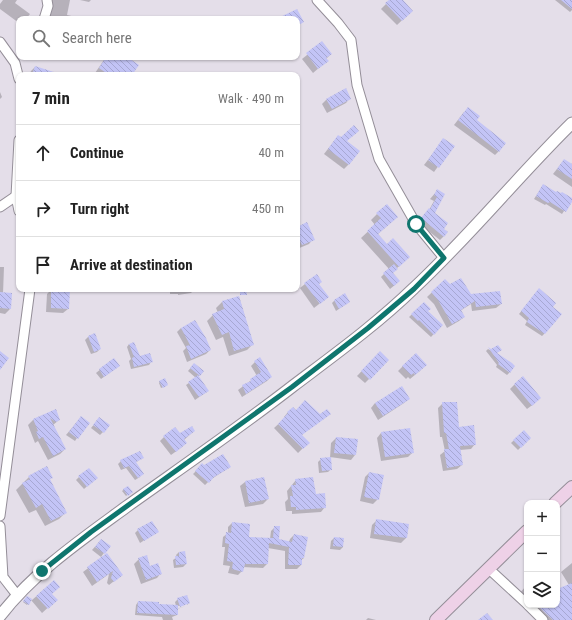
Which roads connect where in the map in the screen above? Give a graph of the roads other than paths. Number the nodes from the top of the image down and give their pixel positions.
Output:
1 (47, 0) edge
2 (317, 0) edge
3 (45, 16) edge
4 (0, 42) edge
5 (16, 59) edge
6 (17, 60) edge
7 (18, 72) edge
8 (572, 123) edge
9 (16, 196) edge
10 (0, 207) edge
11 (444, 258) junction
12 (30, 292) edge
13 (572, 486) edge
14 (558, 500) edge
15 (0, 516) edge
16 (0, 526) edge
17 (524, 534) edge
18 (489, 569) junction
19 (17, 595) junction
20 (524, 602) edge
21 (530, 608) edge
22 (0, 616) edge
23 (436, 620) edge
24 (543, 620) edge

1 - 3 street
2 - 11 street
4 - 5 street
6 - 7 street
8 - 11 street
9 - 10 street
11 - 19 street
12 - 15 street
13 - 14 main road
16 - 19 street
17 - 18 main road
18 - 20 street
18 - 23 main road
19 - 22 street
21 - 24 street

